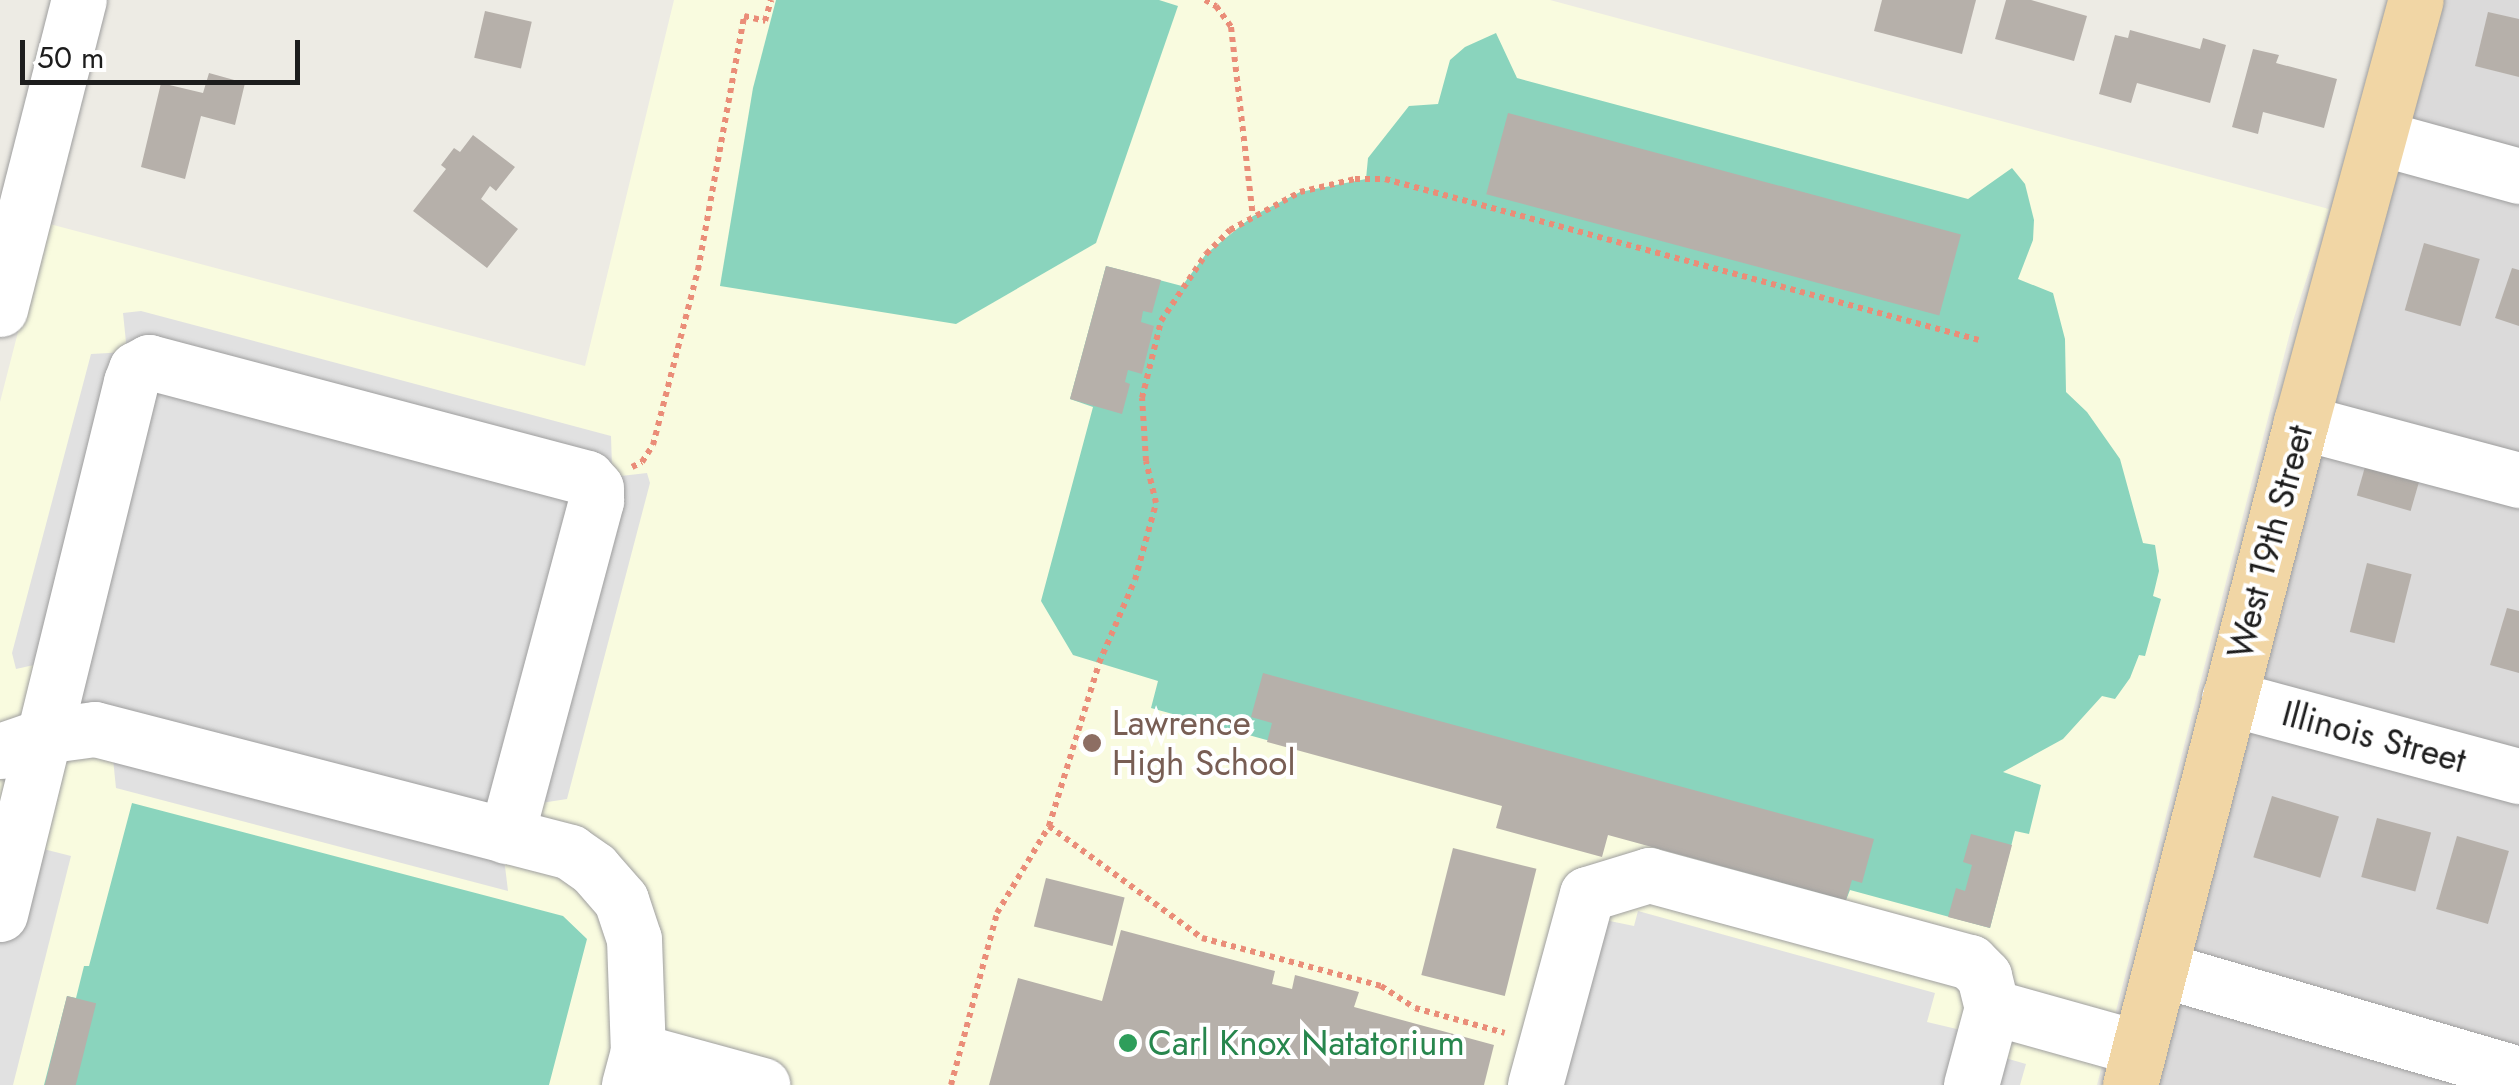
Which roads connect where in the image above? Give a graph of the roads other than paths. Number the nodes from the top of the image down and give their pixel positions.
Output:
1 (79, 0) edge
2 (2416, 0) edge
3 (2380, 138) junction
4 (2519, 176) edge
5 (0, 309) edge
6 (2301, 422) junction
7 (2519, 480) edge
8 (2229, 698) junction
9 (21, 743) edge
10 (2519, 776) edge
11 (506, 836) junction
12 (0, 914) edge
13 (2160, 969) junction
14 (1992, 1007) junction
15 (1540, 1064) edge
16 (2135, 1066) edge
17 (634, 1068) edge
18 (2519, 1074) edge
19 (762, 1085) edge
20 (1970, 1085) edge

1 - 5 street
2 - 3 main road, West 19th Street
3 - 4 street
3 - 6 main road, West 19th Street
6 - 7 street
6 - 8 main road, West 19th Street
8 - 10 street, Illinois Street
8 - 13 main road, West 19th Street
9 - 11 street
9 - 11 street
9 - 12 street
11 - 17 street
13 - 16 main road, West 19th Street
13 - 18 street
14 - 15 street
14 - 16 street
14 - 20 street
17 - 19 street

